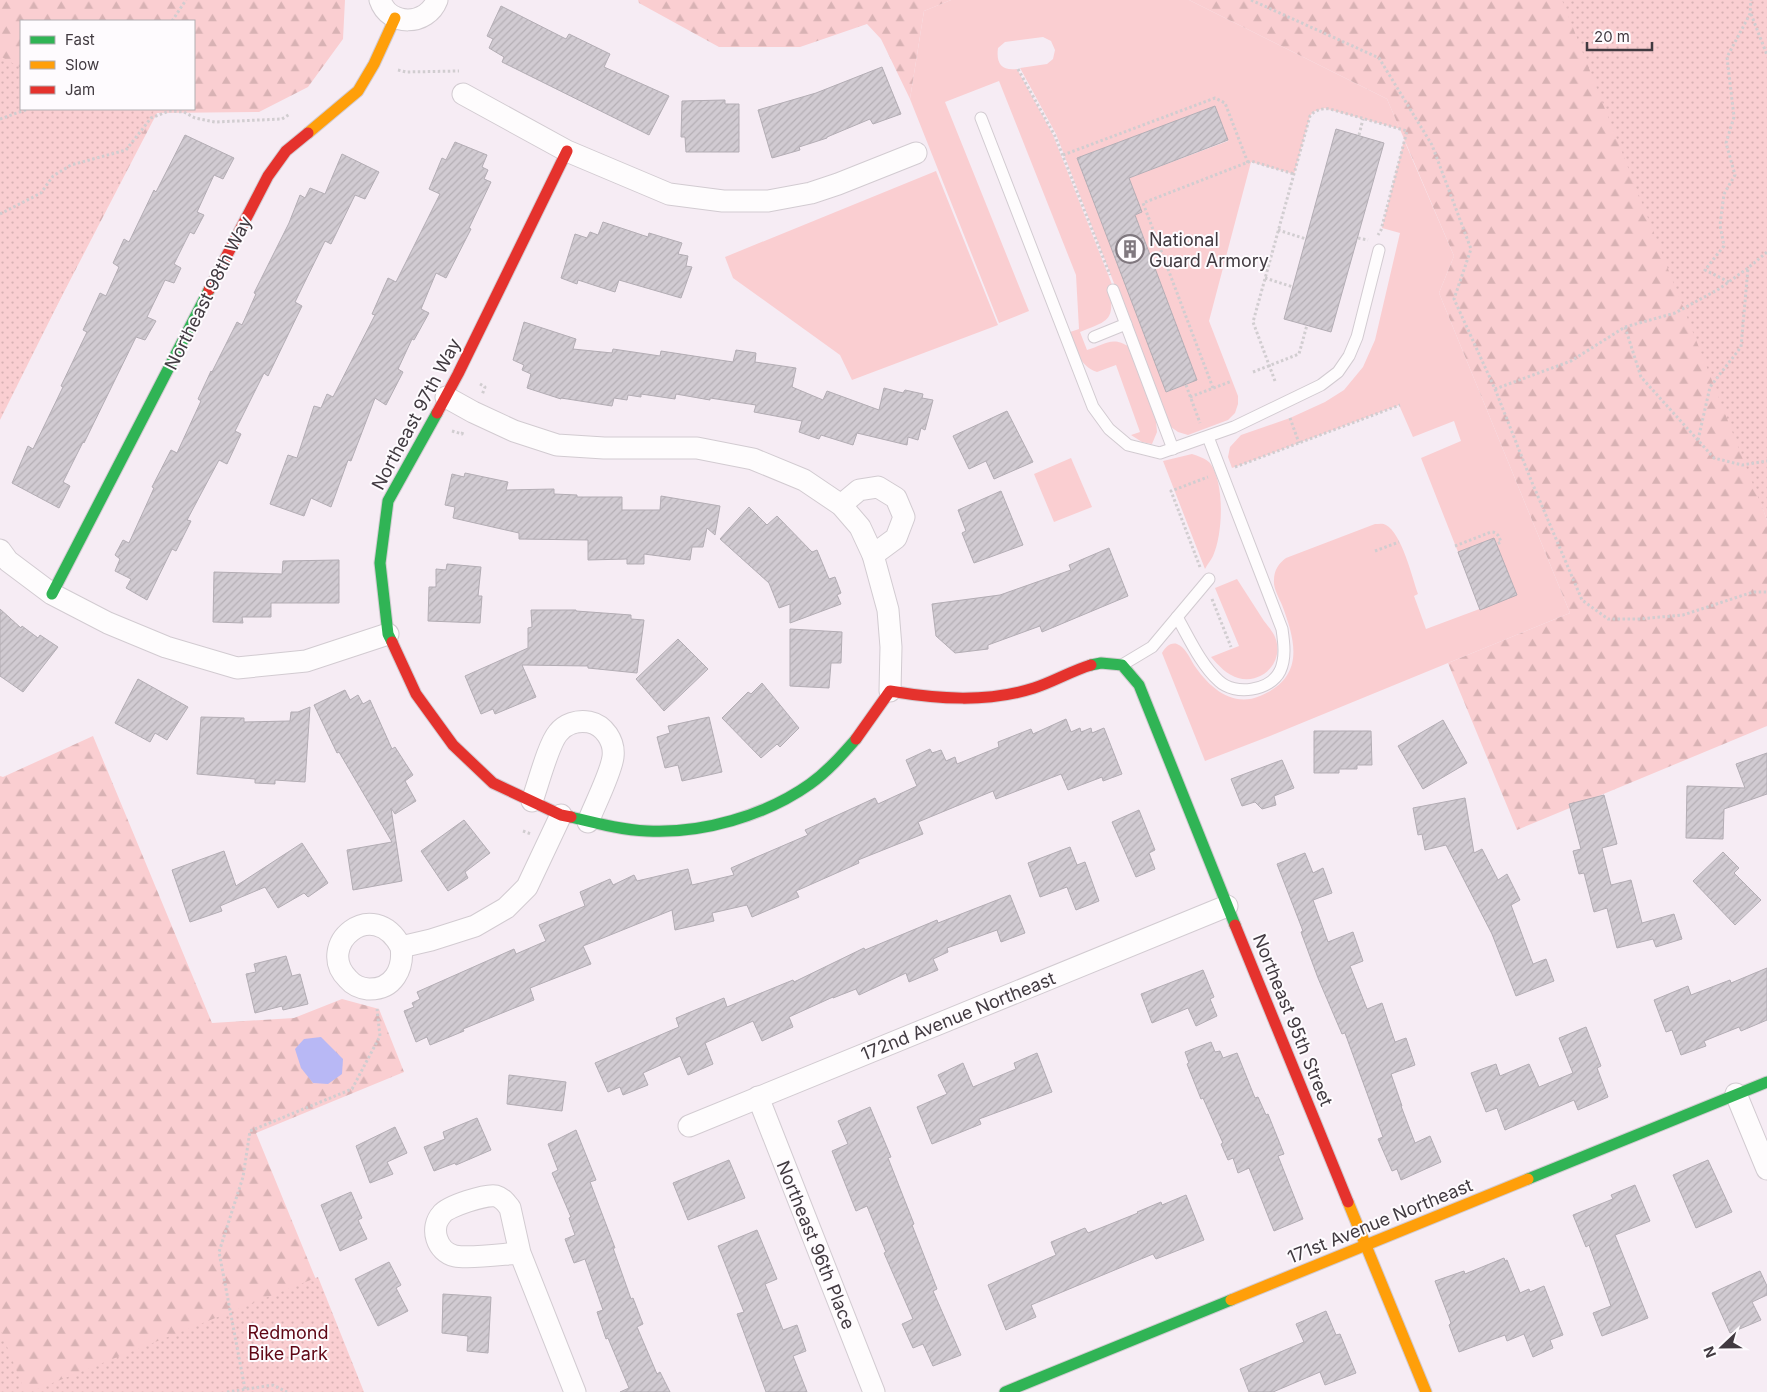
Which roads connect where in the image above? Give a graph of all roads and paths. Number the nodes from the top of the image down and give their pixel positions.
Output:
1 (186, 0) edge
2 (380, 0) edge
3 (436, 0) edge
4 (1251, 0) edge
5 (1751, 0) edge
6 (1750, 14) junction
7 (395, 18) junction
8 (173, 20) edge
9 (1767, 55) edge
10 (395, 68) dead end
11 (1018, 68) dead end
12 (459, 70) dead end
13 (463, 94) dead end
14 (297, 109) dead end
15 (25, 110) edge
16 (0, 118) edge
17 (981, 118) dead end
18 (1364, 119) junction
19 (1358, 135) dead end
20 (567, 151) junction
21 (916, 153) dead end
22 (1063, 155) junction
23 (1248, 163) junction
24 (1294, 174) junction
25 (0, 214) edge
26 (1278, 230) junction
27 (1358, 238) dead end
28 (1306, 239) dead end
29 (1379, 250) dead end
30 (1767, 252) edge
31 (1748, 268) junction
32 (1265, 278) junction
33 (1729, 282) junction
34 (1112, 284) joint
35 (1293, 287) dead end
36 (1126, 324) junction
37 (1307, 325) dead end
38 (1625, 327) junction
39 (1094, 337) dead end
40 (1270, 366) junction
41 (1253, 372) dead end
42 (1275, 380) dead end
43 (1232, 381) dead end
44 (1186, 385) dead end
45 (1213, 388) junction
46 (1495, 389) junction
47 (1190, 396) junction
48 (446, 397) junction
49 (1400, 405) dead end
50 (1290, 418) dead end
51 (1207, 437) junction
52 (1698, 440) junction
53 (1299, 443) junction
54 (1173, 448) junction
55 (1767, 461) edge
56 (1232, 468) dead end
57 (1215, 474) dead end
58 (841, 505) junction
59 (1399, 542) dead end
60 (1497, 544) dead end
61 (1455, 546) dead end
62 (0, 550) edge
63 (1375, 551) dead end
64 (873, 556) junction
65 (1200, 567) dead end
66 (1209, 579) dead end
67 (1767, 592) edge
68 (52, 594) junction
69 (1211, 595) dead end
70 (1177, 617) junction
71 (388, 634) junction
72 (1231, 647) dead end
73 (1122, 665) junction
74 (890, 691) junction
75 (532, 802) junction
76 (561, 814) junction
77 (588, 822) junction
78 (1227, 906) junction
79 (401, 947) junction
80 (375, 988) junction
81 (1767, 1082) edge
82 (1736, 1094) junction
83 (758, 1097) junction
84 (689, 1126) dead end
85 (1767, 1169) edge
86 (1366, 1246) junction
87 (520, 1253) dead end
88 (245, 1389) junction
89 (227, 1392) edge
90 (287, 1392) edge
91 (575, 1392) edge
92 (874, 1392) edge
93 (1005, 1392) edge
94 (1426, 1392) edge

1 - 8 path
2 - 7 street
3 - 7 street
4 - 46 path
5 - 6 path
6 - 9 path
6 - 33 path
7 - 68 street, Northeast 98th Way
10 - 12 path
11 - 22 path
13 - 20 street
14 - 25 path
15 - 16 path
17 - 54 lane
18 - 19 path
18 - 24 path
18 - 27 path
20 - 21 street
20 - 48 street, Northeast 97th Way
22 - 23 path
22 - 34 path
23 - 24 path
23 - 45 path
24 - 26 path
26 - 28 path
26 - 32 path
29 - 51 lane
30 - 31 path
31 - 33 path
31 - 52 path
32 - 35 path
32 - 40 path
33 - 38 path
34 - 36 lane
36 - 39 lane
36 - 54 lane
37 - 40 path
38 - 46 path
38 - 52 path
40 - 41 path
40 - 42 path
43 - 45 path
44 - 47 path
45 - 47 path
46 - 67 path
47 - 51 path
48 - 58 street
48 - 71 street, Northeast 97th Way
49 - 53 path
50 - 53 path
51 - 54 lane
51 - 70 lane
52 - 55 path
53 - 56 path
57 - 65 path
58 - 64 street
58 - 64 street
59 - 63 path
60 - 61 path
62 - 68 street
64 - 74 street
66 - 70 lane
68 - 71 street
69 - 72 path
70 - 73 lane
71 - 75 street, Northeast 97th Way
73 - 74 street
73 - 78 street, Northeast 95th Street
74 - 77 street, Northeast 97th Way
75 - 76 street, Northeast 97th Way
75 - 77 street
76 - 77 street, Northeast 97th Way
76 - 79 street
78 - 83 street, 172nd Avenue Northeast
78 - 86 street, Northeast 95th Street
79 - 80 street
79 - 80 street
80 - 88 path
81 - 82 street, 171st Avenue Northeast
82 - 85 street
82 - 86 street, 171st Avenue Northeast
83 - 84 street, 172nd Avenue Northeast
83 - 92 street, Northeast 96th Place
86 - 93 street, 171st Avenue Northeast
86 - 94 street, Northeast 95th Street
87 - 91 street
88 - 89 path
88 - 90 path

